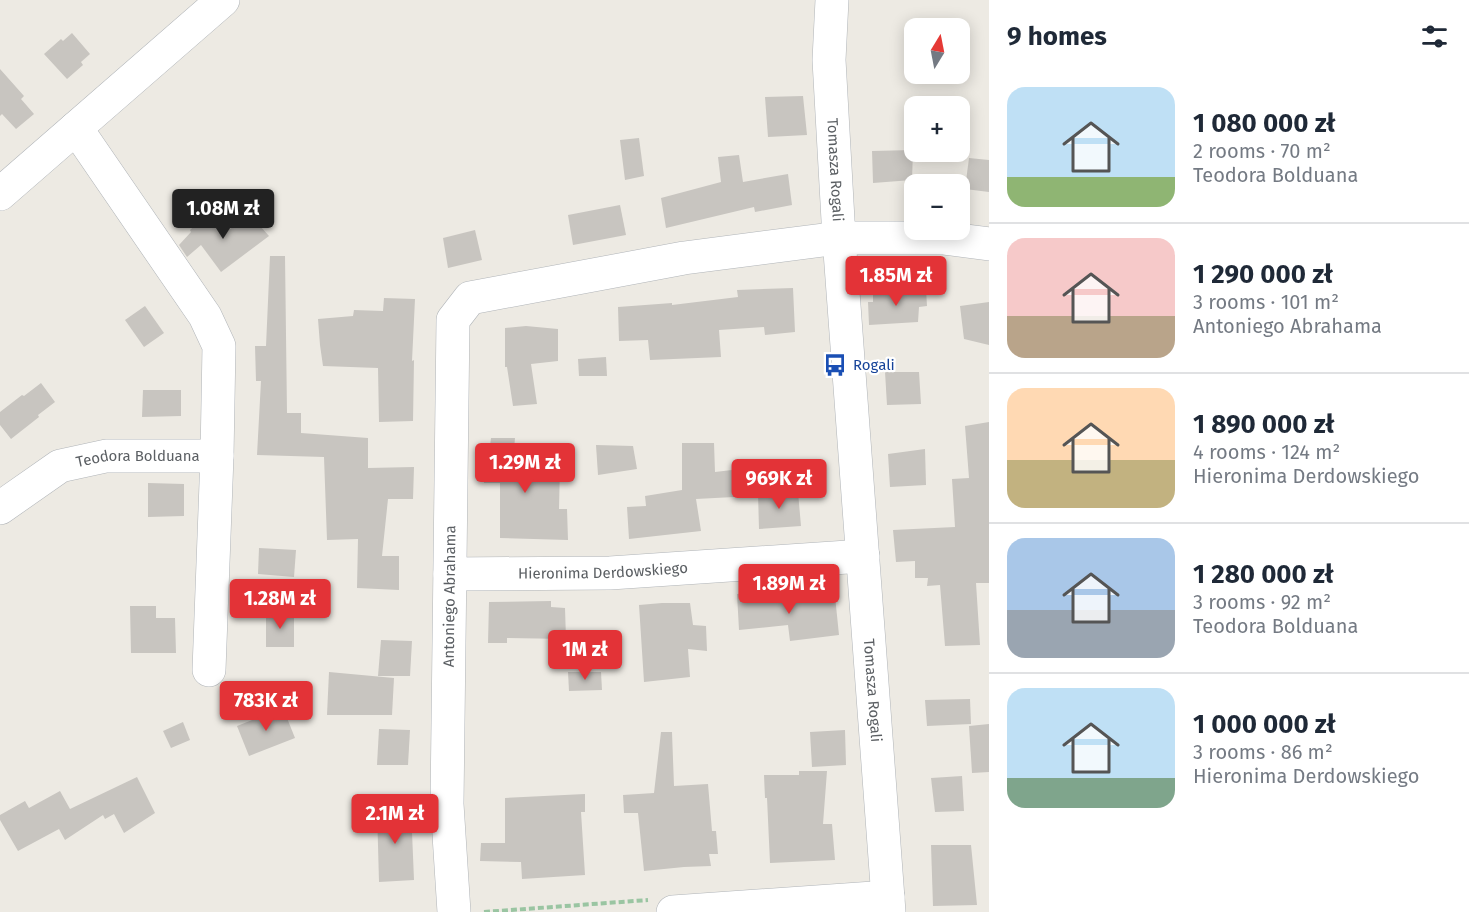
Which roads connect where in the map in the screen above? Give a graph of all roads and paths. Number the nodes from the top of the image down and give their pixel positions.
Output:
1 (223, 0) edge
2 (832, 0) edge
3 (76, 128) junction
4 (0, 194) edge
5 (839, 238) junction
6 (989, 244) edge
7 (217, 456) junction
8 (0, 508) edge
9 (863, 556) junction
10 (450, 574) junction
11 (209, 670) dead end
12 (888, 905) edge
13 (454, 912) edge
14 (673, 912) edge

1 - 3 street
2 - 5 street, Tomasza Rogali
3 - 4 street
3 - 7 street, Teodora Bolduana
5 - 6 street, Antoniego Abrahama
5 - 9 street, Tomasza Rogali
5 - 10 street, Antoniego Abrahama
7 - 8 street, Teodora Bolduana
7 - 11 street, Teodora Bolduana
9 - 10 street, Hieronima Derdowskiego
9 - 12 street, Tomasza Rogali
10 - 13 street, Antoniego Abrahama
12 - 14 street

